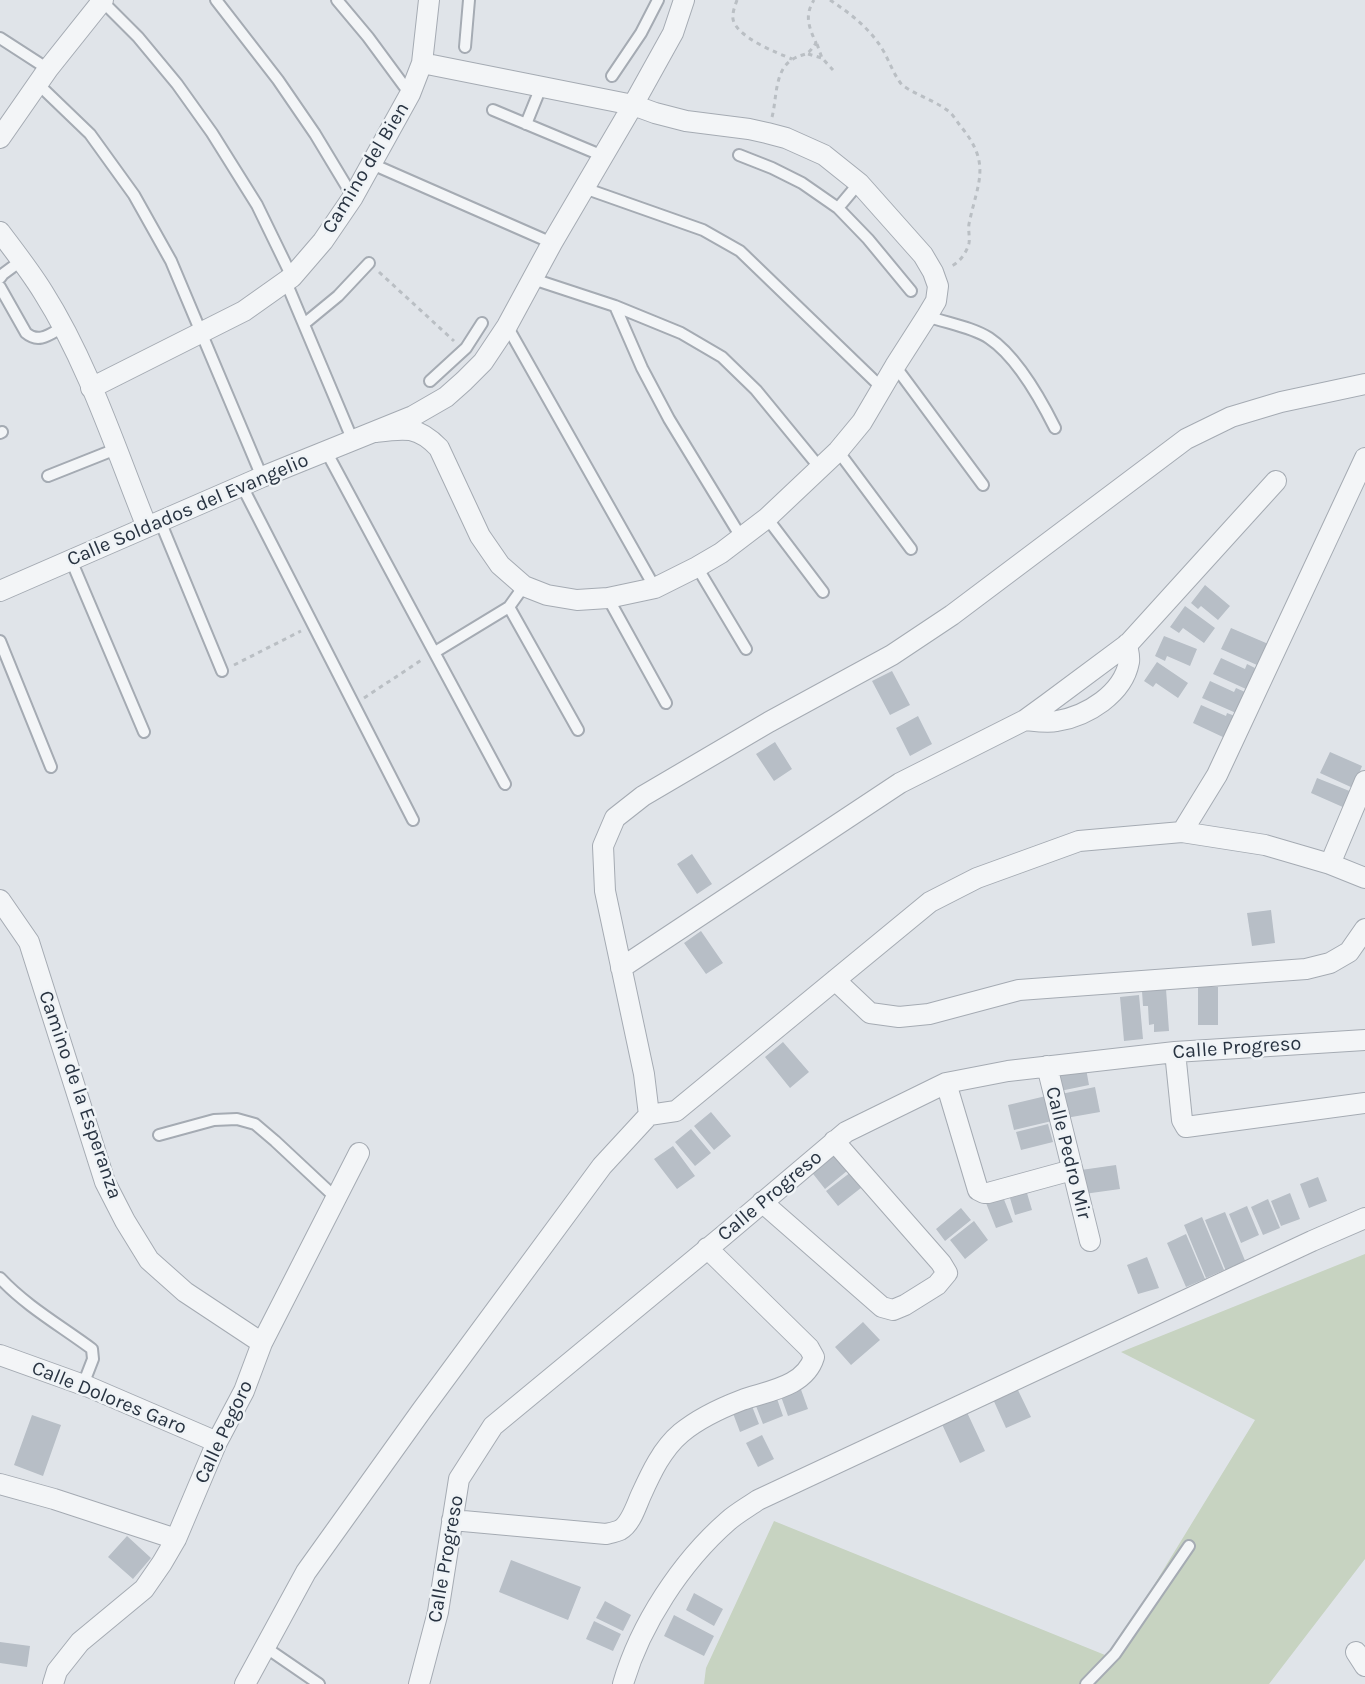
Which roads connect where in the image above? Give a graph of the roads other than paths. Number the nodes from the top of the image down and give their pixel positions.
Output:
1 (216, 0) edge
2 (337, 0) edge
3 (429, 0) edge
4 (469, 0) edge
5 (658, 0) edge
6 (684, 0) edge
7 (102, 1) edge
8 (0, 38) edge
9 (465, 48) dead end
10 (422, 63) junction
11 (43, 76) junction
12 (612, 76) dead end
13 (541, 87) junction
14 (410, 94) junction
15 (633, 105) junction
16 (493, 110) dead end
17 (526, 124) junction
18 (0, 138) edge
19 (739, 154) dead end
20 (603, 156) junction
21 (372, 164) junction
22 (859, 183) junction
23 (584, 188) junction
24 (353, 197) junction
25 (838, 208) junction
26 (0, 232) edge
27 (552, 243) junction
28 (22, 260) junction
29 (369, 263) road end
30 (0, 278) edge
31 (289, 279) junction
32 (533, 279) junction
33 (0, 287) edge
34 (911, 291) dead end
35 (615, 306) junction
36 (927, 316) junction
37 (482, 323) dead end
38 (304, 324) junction
39 (507, 326) junction
40 (63, 327) junction
41 (202, 333) junction
42 (466, 348) junction
43 (483, 362) junction
44 (895, 366) junction
45 (430, 381) dead end
46 (1365, 384) edge
47 (91, 388) junction
48 (882, 388) junction
49 (1055, 428) dead end
50 (376, 432) junction
51 (353, 441) junction
52 (116, 448) junction
53 (326, 451) junction
54 (838, 451) junction
55 (1365, 458) edge
56 (820, 468) junction
57 (48, 476) dead end
58 (262, 477) junction
59 (1276, 481) dead end
60 (983, 484) dead end
61 (242, 486) junction
62 (767, 518) junction
63 (154, 524) junction
64 (741, 537) junction
65 (910, 549) dead end
66 (71, 560) junction
67 (697, 567) junction
68 (524, 586) junction
69 (655, 588) junction
70 (0, 591) edge
71 (823, 592) dead end
72 (608, 598) junction
73 (509, 607) junction
74 (0, 641) edge
75 (1127, 644) junction
76 (746, 649) dead end
77 (435, 652) junction
78 (222, 671) road end
79 (666, 703) dead end
80 (1024, 720) junction
81 (578, 730) dead end
82 (144, 732) dead end
83 (51, 767) dead end
84 (1365, 781) edge
85 (505, 784) dead end
86 (413, 820) dead end
87 (1182, 832) junction
88 (1330, 864) junction
89 (1365, 878) edge
90 (0, 900) edge
91 (1365, 929) edge
92 (621, 968) junction
93 (835, 980) junction
94 (1365, 1040) edge
95 (1175, 1052) junction
96 (1047, 1066) junction
97 (946, 1083) junction
98 (1365, 1103) edge
99 (649, 1115) junction
100 (159, 1135) dead end
101 (834, 1141) junction
102 (359, 1153) dead end
103 (1072, 1170) junction
104 (336, 1198) junction
105 (762, 1202) junction
106 (1365, 1218) edge
107 (1090, 1241) dead end
108 (707, 1248) junction
109 (0, 1278) edge
110 (262, 1343) junction
111 (0, 1355) edge
112 (89, 1387) junction
113 (217, 1442) junction
114 (0, 1484) edge
115 (452, 1520) junction
116 (176, 1539) junction
117 (1189, 1546) dead end
118 (265, 1647) junction
119 (52, 1684) edge
120 (244, 1684) edge
121 (319, 1684) edge
122 (419, 1684) edge
123 (623, 1684) edge
124 (1086, 1684) edge

1 - 24 lane
2 - 14 lane
3 - 10 street, Camino del Bien
4 - 9 lane
5 - 12 lane
6 - 15 street, Calle Soldados del Evangelio
7 - 11 street
7 - 31 lane
8 - 11 lane
10 - 13 street
10 - 14 street, Camino del Bien
11 - 18 street
11 - 41 lane
13 - 15 street
13 - 17 lane
14 - 21 street, Camino del Bien
15 - 20 street, Calle Soldados del Evangelio
15 - 22 street
16 - 17 lane
17 - 20 lane
19 - 25 lane
20 - 23 street, Calle Soldados del Evangelio
21 - 24 street, Camino del Bien
21 - 27 lane
22 - 25 lane
22 - 36 street
23 - 27 street, Calle Soldados del Evangelio
23 - 48 lane
24 - 31 street, Camino del Bien
25 - 34 lane
26 - 28 street
27 - 32 street, Calle Soldados del Evangelio
28 - 30 lane
28 - 40 street
29 - 38 lane
31 - 38 lane
31 - 41 street, Camino del Bien
32 - 35 lane
32 - 39 street, Calle Soldados del Evangelio
33 - 40 lane
35 - 56 lane
35 - 64 lane
36 - 44 street
36 - 49 lane
37 - 42 lane
38 - 51 lane
39 - 43 street, Calle Soldados del Evangelio
39 - 69 lane
40 - 47 street
41 - 47 street, Camino del Bien
41 - 58 lane
42 - 43 lane
42 - 45 lane
43 - 50 street, Calle Soldados del Evangelio
44 - 48 street
44 - 60 lane
46 - 92 street
47 - 52 street
48 - 54 street
50 - 51 street, Calle Soldados del Evangelio
50 - 68 street
51 - 53 street, Calle Soldados del Evangelio
52 - 57 lane
52 - 63 street
53 - 58 street, Calle Soldados del Evangelio
53 - 77 lane
54 - 56 street
54 - 65 lane
55 - 87 street
56 - 62 street
58 - 61 street, Calle Soldados del Evangelio
59 - 75 street
61 - 63 street, Calle Soldados del Evangelio
61 - 86 lane
62 - 64 street
62 - 71 lane
63 - 66 street, Calle Soldados del Evangelio
63 - 78 lane
64 - 67 street
66 - 70 street, Calle Soldados del Evangelio
66 - 82 lane
67 - 69 street
67 - 76 lane
68 - 72 street
68 - 73 lane
69 - 72 street
72 - 79 lane
73 - 77 lane
73 - 81 lane
74 - 83 lane
75 - 80 street
75 - 80 street
77 - 85 lane
80 - 92 street
84 - 88 street
87 - 88 street
87 - 93 street
88 - 89 street
90 - 110 street, Camino de la Esperanza
91 - 93 street
92 - 99 street
93 - 99 street
94 - 95 street, Calle Progreso
95 - 96 street, Calle Progreso
95 - 98 street
96 - 97 street, Calle Progreso
96 - 103 street, Calle Pedro Mir
97 - 101 street, Calle Progreso
97 - 103 street
99 - 118 street
100 - 104 lane
101 - 105 street, Calle Progreso
101 - 105 street
102 - 104 street, Calle Pegoro
103 - 107 street, Calle Pedro Mir
104 - 110 street, Calle Pegoro
105 - 108 street, Calle Progreso
106 - 123 street
108 - 115 street, Calle Progreso
108 - 115 street
109 - 112 lane
110 - 113 street, Calle Pegoro
111 - 112 street, Calle Dolores Garo
112 - 113 street, Calle Dolores Garo
113 - 116 street, Calle Pegoro
114 - 116 street
115 - 122 street, Calle Progreso
116 - 119 street, Calle Pegoro
117 - 124 lane
118 - 120 street
118 - 121 lane

